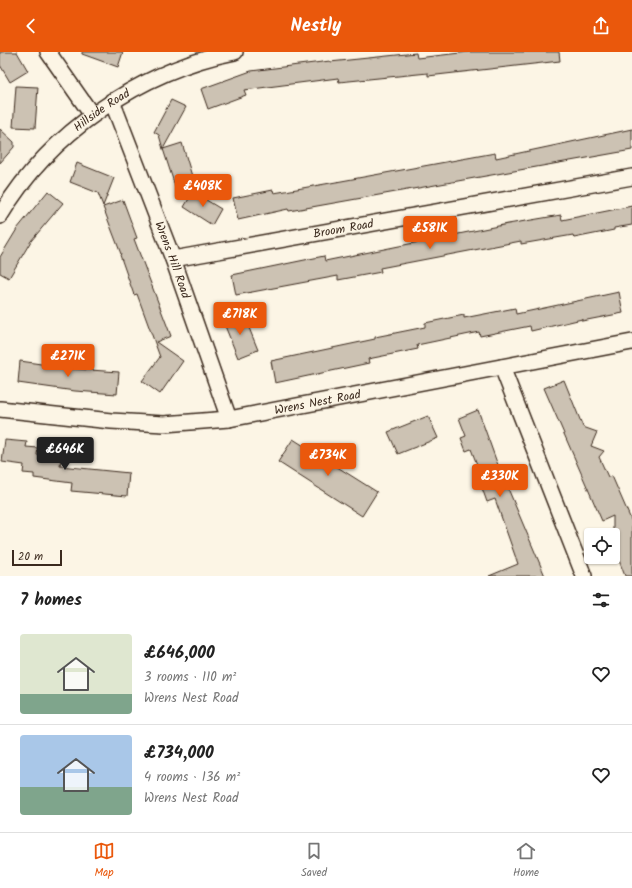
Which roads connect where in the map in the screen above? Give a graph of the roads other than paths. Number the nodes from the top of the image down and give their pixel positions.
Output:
1 (48, 52) edge
2 (235, 52) edge
3 (112, 101) junction
4 (92, 115) junction
5 (632, 177) edge
6 (0, 216) edge
7 (173, 260) junction
8 (632, 342) edge
9 (502, 367) junction
10 (0, 409) edge
11 (229, 419) junction
12 (584, 576) edge

1 - 4 street
2 - 3 street, Hillside Road
3 - 4 street, Hillside Road
3 - 7 street, Wrens Hill Road
4 - 6 street, Hillside Road
5 - 7 street, Broom Road
7 - 11 street, Wrens Hill Road
8 - 9 street, Wrens Nest Road
9 - 11 street, Wrens Nest Road
9 - 12 street
10 - 11 street, Wrens Nest Road

